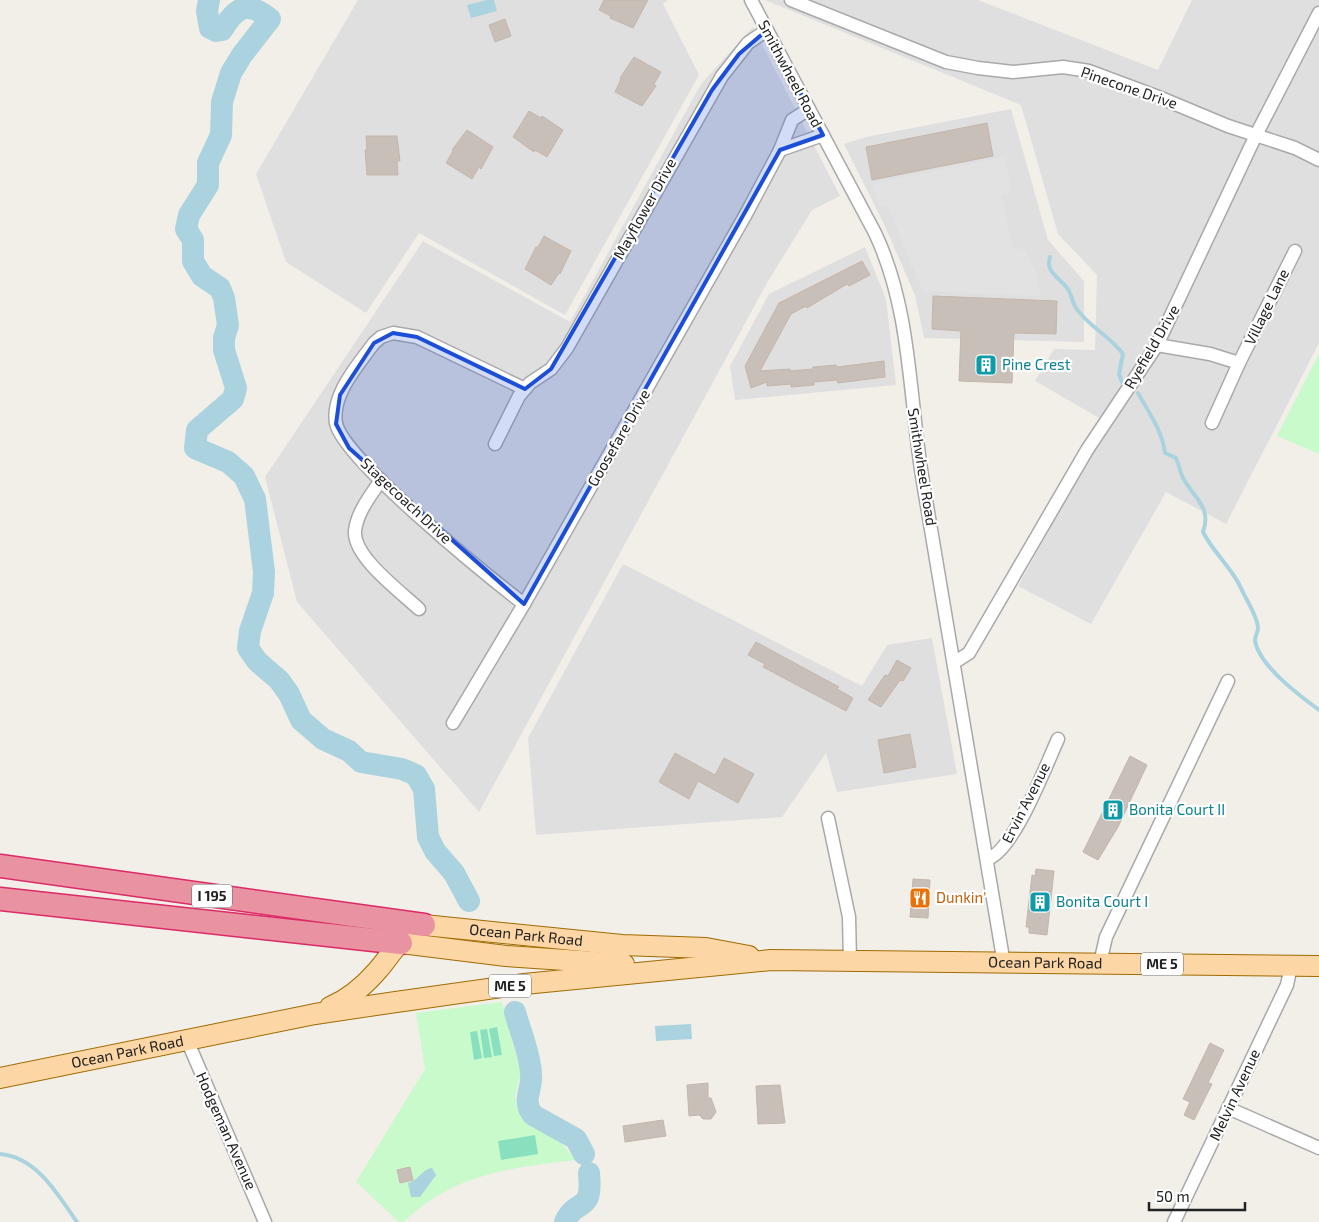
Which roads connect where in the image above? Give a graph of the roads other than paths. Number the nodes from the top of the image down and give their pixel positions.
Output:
1 (751, 0) edge
2 (791, 0) edge
3 (1319, 13) edge
4 (767, 30) junction
5 (809, 109) junction
6 (823, 135) junction
7 (1256, 135) junction
8 (780, 150) junction
9 (1319, 160) edge
10 (1294, 251) dead end
11 (1157, 345) junction
12 (1239, 363) junction
13 (525, 389) junction
14 (1212, 423) dead end
15 (495, 444) dead end
16 (380, 480) junction
17 (524, 604) junction
18 (419, 609) dead end
19 (955, 662) junction
20 (1228, 682) dead end
21 (454, 723) dead end
22 (1058, 739) dead end
23 (828, 818) dead end
24 (987, 859) junction
25 (0, 866) edge
26 (0, 899) edge
27 (424, 925) junction
28 (401, 943) junction
29 (771, 960) junction
30 (850, 961) junction
31 (1100, 963) junction
32 (1004, 964) junction
33 (1291, 966) junction
34 (1319, 966) edge
35 (706, 967) junction
36 (377, 971) junction
37 (396, 1002) junction
38 (315, 1014) junction
39 (187, 1040) junction
40 (0, 1078) edge
41 (1228, 1108) junction
42 (1319, 1148) edge
43 (265, 1222) edge
44 (1174, 1222) edge

1 - 4 street, Smithwheel Road
2 - 7 street, Pinecone Drive
3 - 7 street, Ryefield Drive
4 - 5 street, Smithwheel Road
4 - 13 street, Mayflower Drive
5 - 6 street, Smithwheel Road
5 - 8 street, Goosefare Drive
6 - 8 street
6 - 19 street, Smithwheel Road
7 - 9 street, Pinecone Drive
7 - 11 street, Ryefield Drive
8 - 17 street, Goosefare Drive
10 - 12 street, Village Lane
11 - 12 street, Village Lane
11 - 19 street, Ryefield Drive
12 - 14 street, Village Lane
13 - 15 street, Mayflower Drive
13 - 16 street, Stagecoach Drive
16 - 17 street, Stagecoach Drive
16 - 18 street
17 - 21 street, Goosefare Drive
19 - 24 street, Smithwheel Road
20 - 31 street
22 - 24 street, Ervin Avenue
23 - 30 street
24 - 32 street, Smithwheel Road
25 - 27 highway, I 195
26 - 28 highway, I 195
27 - 28 main road, Ocean Park Road / ME 5
27 - 29 main road, Ocean Park Road / ME 5
28 - 35 main road
28 - 36 main road, Ocean Park Road / ME 5
29 - 30 main road, Ocean Park Road / ME 5
29 - 35 main road, Ocean Park Road / ME 5
30 - 32 main road, Ocean Park Road / ME 5
31 - 32 main road, Ocean Park Road / ME 5
31 - 33 main road, Ocean Park Road / ME 5
33 - 34 main road, Ocean Park Road / ME 5
33 - 41 street, Melvin Avenue
35 - 37 main road, Ocean Park Road / ME 5
36 - 37 main road
36 - 38 main road, Ocean Park Road / ME 5
37 - 38 main road, Ocean Park Road / ME 5
38 - 39 main road, Ocean Park Road / ME 5
39 - 40 main road, Ocean Park Road / ME 5
39 - 43 street, Hodgeman Avenue
41 - 42 street
41 - 44 street, Melvin Avenue

